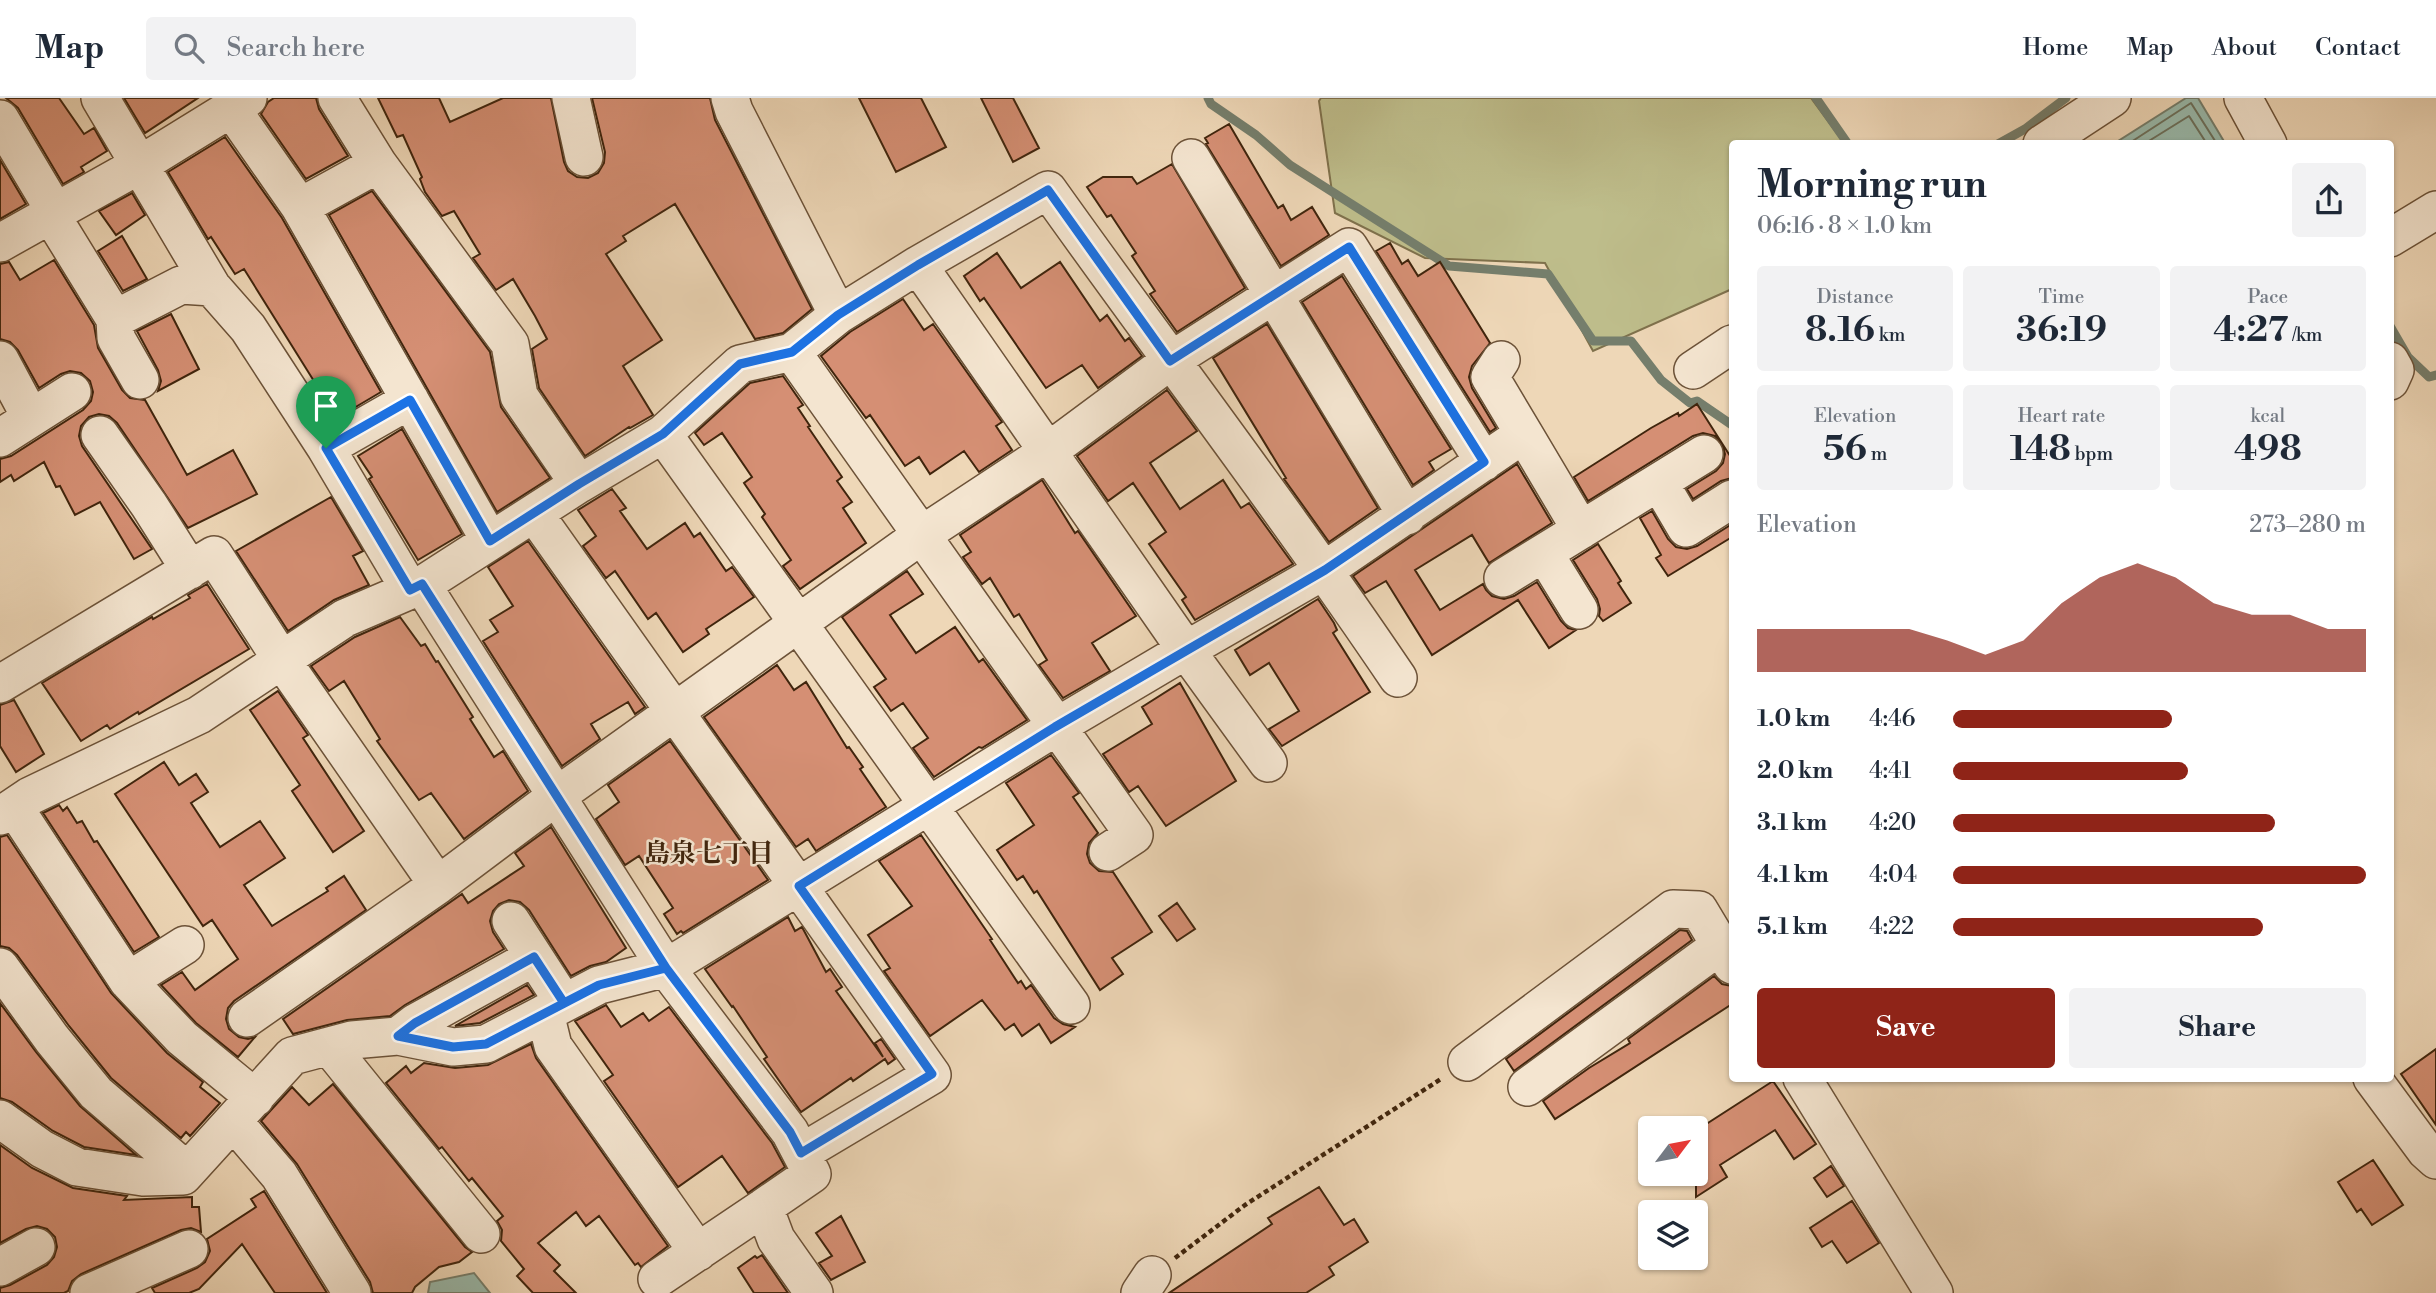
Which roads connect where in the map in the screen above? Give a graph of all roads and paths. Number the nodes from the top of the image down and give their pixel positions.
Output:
1 (100, 98) edge
2 (337, 98) edge
3 (571, 98) edge
4 (730, 98) edge
5 (2112, 98) edge
6 (2242, 98) edge
7 (240, 103) edge
8 (0, 119) edge
9 (2048, 140) edge
10 (2266, 140) edge
11 (584, 157) dead end
12 (1191, 158) dead end
13 (141, 164) junction
14 (378, 164) junction
15 (300, 207) junction
16 (2436, 210) edge
17 (51, 215) junction
18 (2394, 236) edge
19 (0, 243) edge
20 (918, 265) junction
21 (212, 287) junction
22 (1272, 296) junction
23 (838, 315) junction
24 (115, 319) junction
25 (1729, 346) edge
26 (792, 352) junction
27 (0, 360) edge
28 (1501, 360) dead end
29 (1170, 361) junction
30 (1693, 370) dead end
31 (140, 380) dead end
32 (72, 392) dead end
33 (410, 400) junction
34 (32, 418) junction
35 (663, 434) junction
36 (1524, 434) junction
37 (100, 435) dead end
38 (0, 438) edge
39 (326, 448) junction
40 (1046, 453) junction
41 (1704, 454) dead end
42 (1484, 462) junction
43 (1659, 482) junction
44 (579, 484) junction
45 (1729, 501) edge
46 (534, 513) junction
47 (1407, 516) junction
48 (1581, 530) junction
49 (923, 534) junction
50 (490, 541) junction
51 (1544, 553) junction
52 (190, 570) junction
53 (1325, 570) junction
54 (1503, 578) dead end
55 (416, 587) junction
56 (1579, 610) dead end
57 (799, 622) junction
58 (1186, 650) junction
59 (281, 659) junction
60 (1398, 678) dead end
61 (0, 684) edge
62 (674, 713) junction
63 (1055, 727) junction
64 (1268, 763) dead end
65 (558, 794) junction
66 (930, 804) junction
67 (7, 811) edge
68 (1108, 852) dead end
69 (438, 885) junction
70 (799, 886) junction
71 (511, 921) dead end
72 (185, 946) dead end
73 (1727, 955) edge
74 (534, 957) junction
75 (0, 967) edge
76 (666, 968) junction
77 (128, 981) junction
78 (1071, 1005) dead end
79 (554, 1008) junction
80 (247, 1018) dead end
81 (398, 1036) junction
82 (328, 1046) junction
83 (1467, 1062) joint
84 (1804, 1082) edge
85 (2375, 1082) edge
86 (1527, 1087) dead end
87 (244, 1109) junction
88 (0, 1119) edge
89 (801, 1153) junction
90 (2436, 1160) edge
91 (187, 1171) junction
92 (764, 1207) junction
93 (481, 1234) dead end
94 (36, 1247) dead end
95 (188, 1249) dead end
96 (698, 1251) junction
97 (0, 1267) edge
98 (657, 1279) dead end
99 (133, 1284) edge
100 (1146, 1284) edge
101 (89, 1293) edge
102 (352, 1293) edge
103 (814, 1293) edge
104 (1934, 1293) edge

1 - 13 street
2 - 14 street
3 - 11 street
4 - 23 street
5 - 9 street
6 - 10 street
7 - 13 street
7 - 15 street
8 - 17 street
12 - 22 street
13 - 17 street
13 - 21 street
14 - 15 street
14 - 44 street
15 - 33 street
16 - 18 street
17 - 19 street
17 - 24 street
20 - 23 street
20 - 29 street
20 - 40 street
21 - 24 street
21 - 39 street
22 - 29 street
22 - 42 street
22 - 47 street
23 - 26 street
24 - 31 street
25 - 30 street
26 - 35 street
26 - 49 street
27 - 34 street
28 - 36 street
29 - 40 street
29 - 53 street
32 - 34 street
33 - 39 street
33 - 50 street
34 - 38 street
35 - 44 street
35 - 57 street
36 - 42 street
36 - 48 street
37 - 52 street
39 - 55 street
40 - 49 street
40 - 58 street
41 - 43 street
42 - 47 street
43 - 45 street
43 - 48 street
44 - 46 street
46 - 50 street
46 - 62 street
47 - 53 street
48 - 51 street
49 - 57 street
49 - 63 street
50 - 55 street
51 - 54 street
51 - 56 street
52 - 59 street
52 - 61 street
53 - 58 street
53 - 60 street
55 - 59 street
55 - 65 street
57 - 62 street
57 - 66 street
58 - 63 street
58 - 64 street
59 - 67 street
59 - 69 street
62 - 65 street
62 - 70 street
63 - 66 street
63 - 68 street
65 - 69 street
65 - 76 street
66 - 70 street
66 - 78 street
67 - 77 street
69 - 80 street
70 - 76 street
70 - 89 street
71 - 74 street
72 - 77 street
73 - 83 street
73 - 86 street
74 - 79 street
74 - 81 street
75 - 91 street
76 - 79 street
76 - 89 street
77 - 87 street
79 - 81 street
79 - 96 street
81 - 82 street
82 - 87 street
82 - 93 street
83 - 100 path
84 - 104 street
85 - 90 street
87 - 91 street
87 - 102 street
88 - 91 street
89 - 92 street
92 - 96 street
92 - 103 street
94 - 97 street
95 - 99 street
96 - 98 street
99 - 101 street

